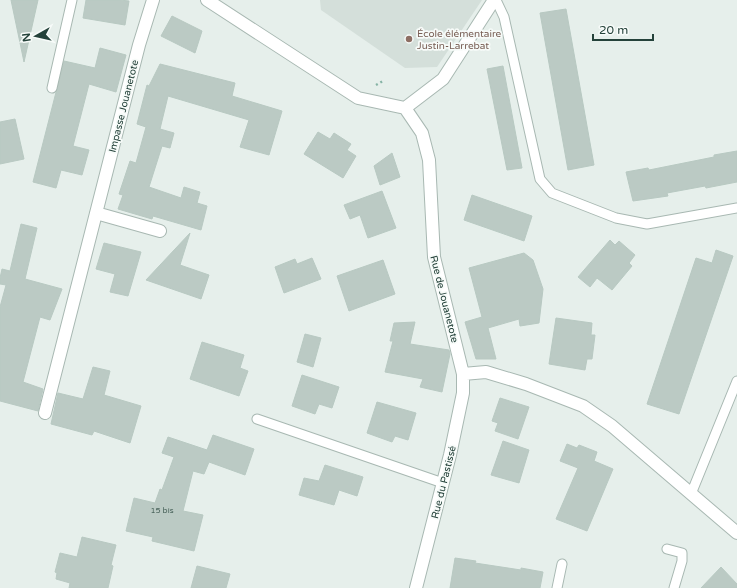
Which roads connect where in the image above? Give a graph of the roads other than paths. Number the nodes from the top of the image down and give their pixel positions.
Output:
1 (72, 0) edge
2 (153, 0) edge
3 (207, 0) edge
4 (495, 0) edge
5 (52, 88) dead end
6 (405, 108) junction
7 (737, 208) edge
8 (96, 213) junction
9 (160, 231) dead end
10 (463, 374) junction
11 (737, 381) edge
12 (45, 413) dead end
13 (257, 419) dead end
14 (443, 483) junction
15 (691, 494) junction
16 (737, 533) edge
17 (667, 549) dead end
18 (562, 564) dead end
19 (416, 588) edge
20 (557, 588) edge
21 (674, 588) edge

1 - 5 lane
2 - 8 street, Impasse Jouanetote
3 - 6 street
4 - 6 street
4 - 7 lane
6 - 10 street, Rue de Jouanetote
8 - 9 street
8 - 12 street, Impasse Jouanetote
10 - 14 street, Rue du Pastissé
10 - 15 street
11 - 15 lane
13 - 14 lane
14 - 19 street, Rue du Pastissé
15 - 16 street
17 - 21 lane
18 - 20 lane

